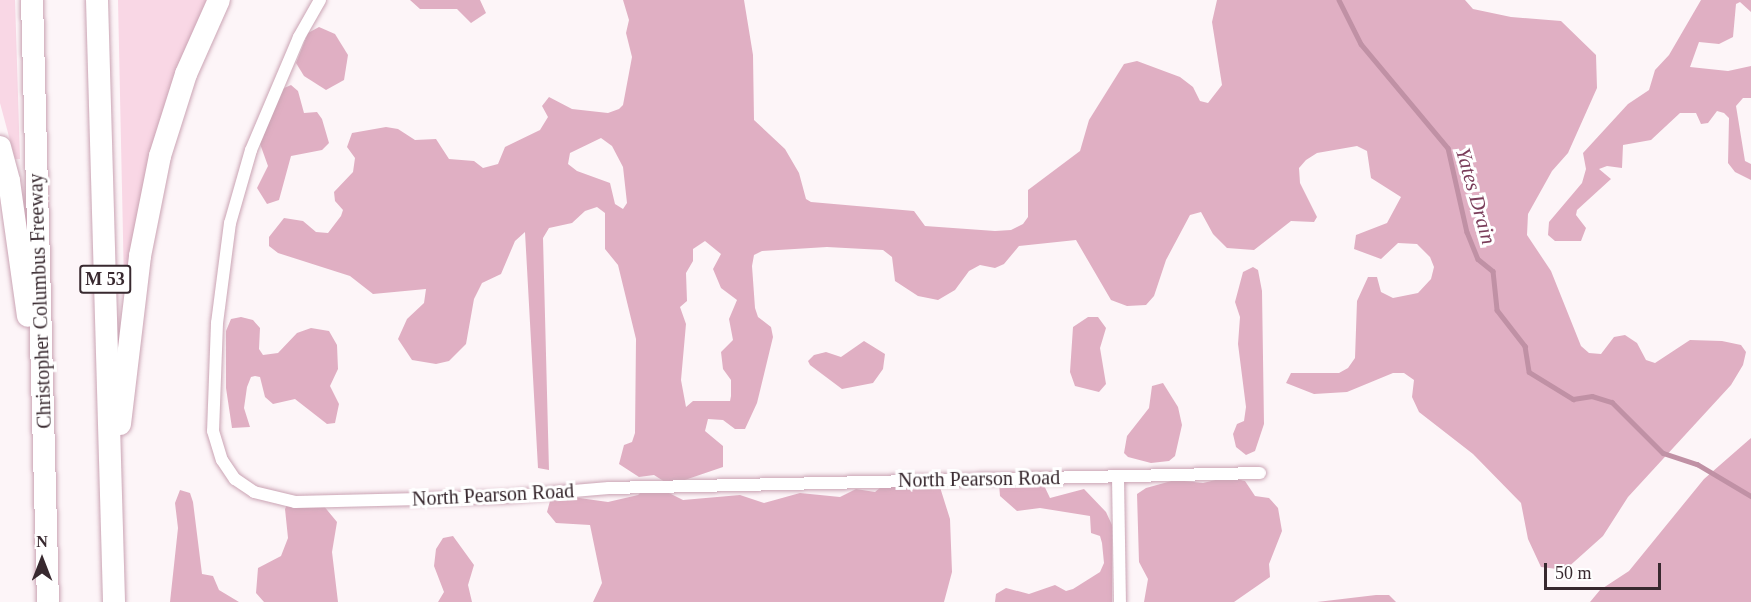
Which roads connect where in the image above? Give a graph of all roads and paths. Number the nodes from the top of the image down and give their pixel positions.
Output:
1 (32, 0) edge
2 (98, 0) edge
3 (219, 0) edge
4 (320, 0) edge
5 (0, 147) edge
6 (43, 427) junction
7 (1260, 473) dead end
8 (1118, 477) junction
9 (111, 503) junction
10 (48, 602) edge
11 (114, 602) edge
12 (1120, 602) edge

1 - 6 highway, Christopher Columbus Freeway
2 - 9 highway, M 53
3 - 9 highway
4 - 8 street, North Pearson Road
5 - 6 highway
6 - 10 highway, Christopher Columbus Freeway
7 - 8 street, North Pearson Road
8 - 12 street
9 - 11 highway, M 53

